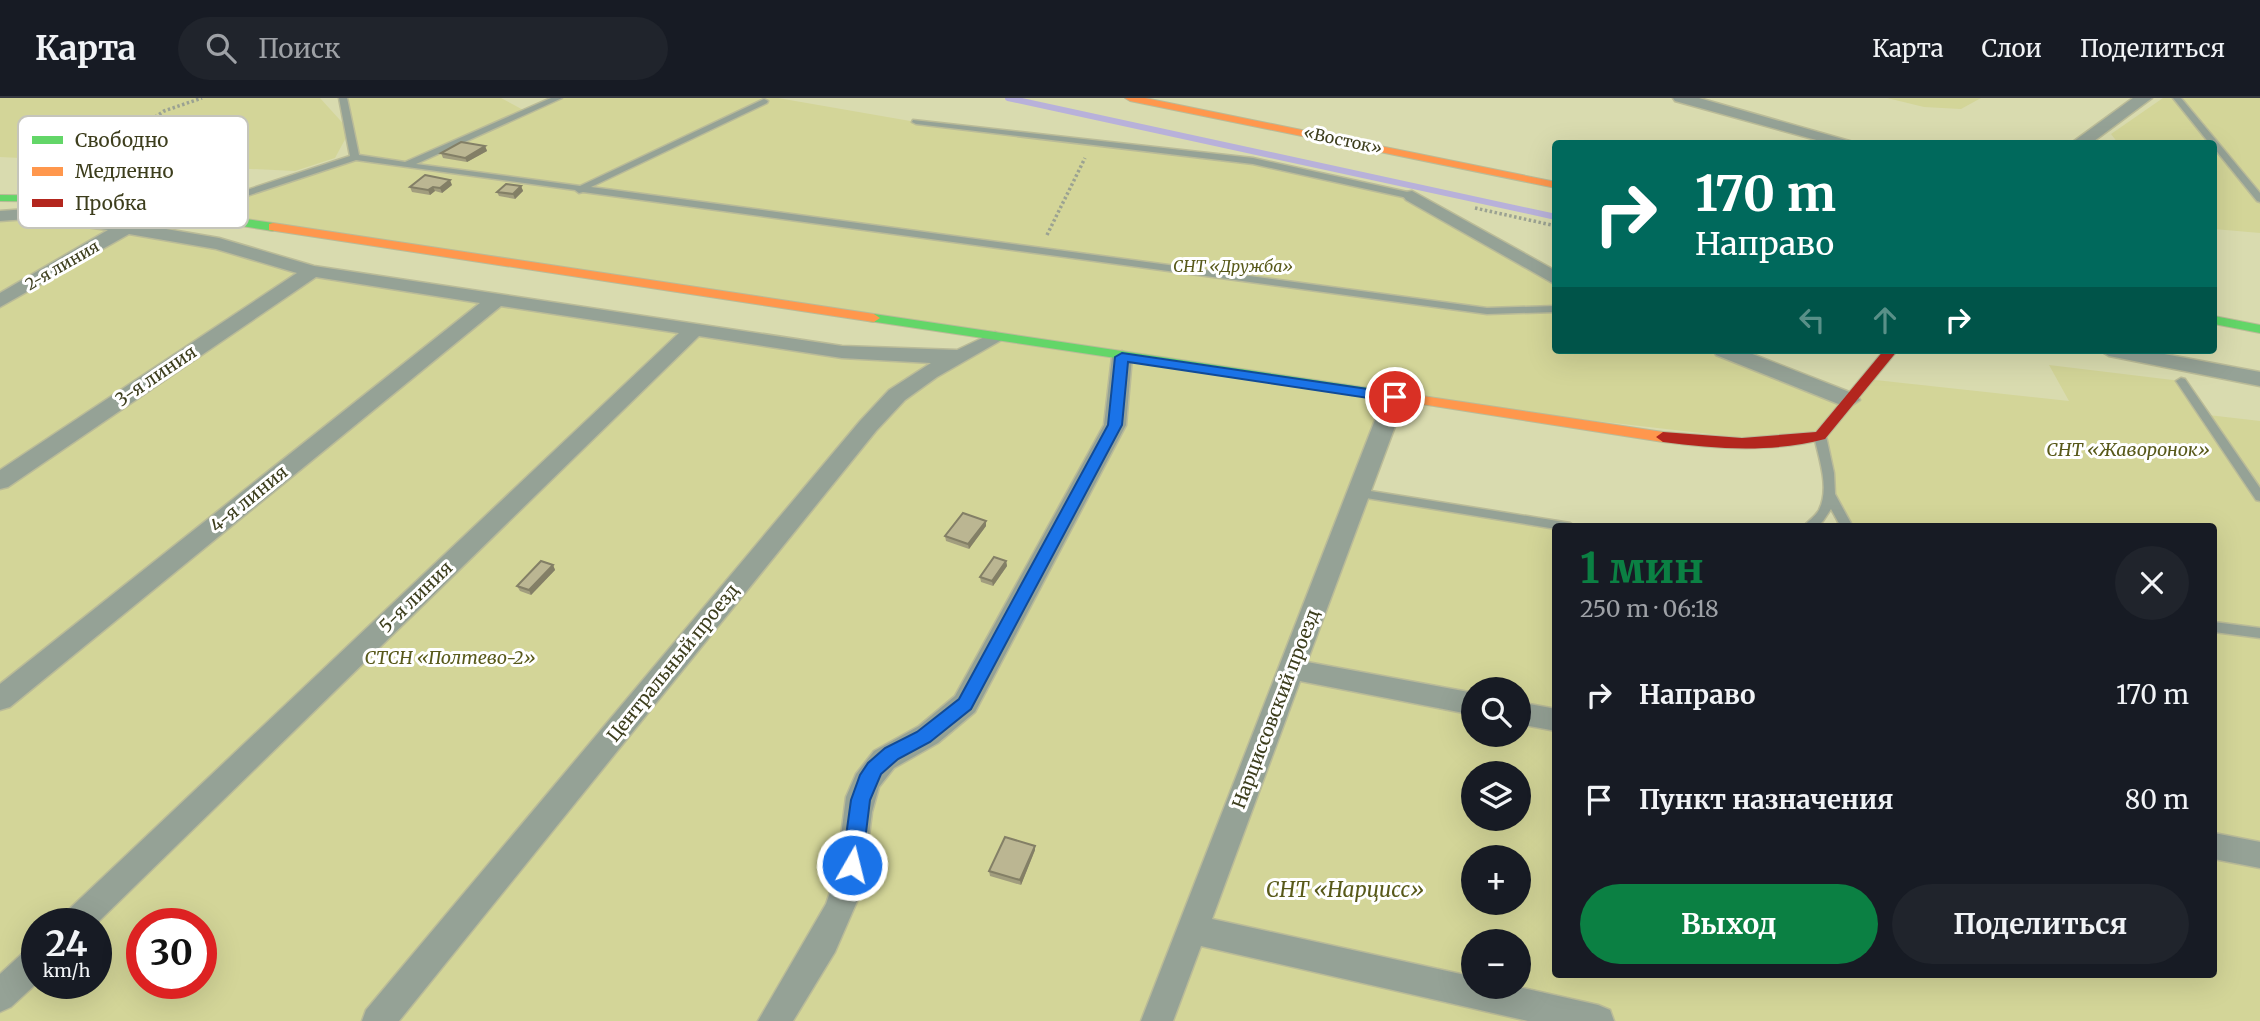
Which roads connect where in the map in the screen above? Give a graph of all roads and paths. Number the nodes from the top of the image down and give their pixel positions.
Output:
1 (202, 98) edge
2 (343, 98) edge
3 (558, 98) edge
4 (1130, 98) edge
5 (1681, 98) edge
6 (2144, 98) edge
7 (2177, 98) edge
8 (764, 101) dead end
9 (156, 116) edge
10 (916, 122) dead end
11 (1837, 140) edge
12 (2084, 140) edge
13 (2212, 140) edge
14 (1092, 143) junction
15 (2217, 147) edge
16 (355, 158) junction
17 (406, 165) junction
18 (1552, 184) edge
19 (578, 190) junction
20 (248, 193) edge
21 (1412, 196) joint
22 (0, 198) edge
23 (18, 198) edge
24 (2260, 199) edge
25 (1463, 206) dead end
26 (18, 215) edge
27 (0, 216) edge
28 (248, 225) edge
29 (1552, 225) edge
30 (125, 228) joint
31 (1039, 251) junction
32 (312, 271) junction
33 (1552, 277) edge
34 (497, 299) junction
35 (0, 301) edge
36 (1552, 309) edge
37 (2217, 321) edge
38 (695, 329) junction
39 (2260, 329) edge
40 (995, 338) junction
41 (1733, 354) edge
42 (1888, 354) edge
43 (2130, 354) edge
44 (961, 356) junction
45 (1122, 357) junction
46 (2260, 379) edge
47 (2181, 381) dead end
48 (1395, 397) junction
49 (1849, 400) junction
50 (1819, 436) junction
51 (0, 481) edge
52 (1359, 493) junction
53 (2260, 496) edge
54 (1831, 497) junction
55 (1815, 523) edge
56 (1845, 523) edge
57 (1552, 524) edge
58 (2217, 626) edge
59 (2260, 633) edge
60 (1291, 669) junction
61 (0, 699) edge
62 (1461, 702) edge
63 (1531, 715) edge
64 (1552, 719) edge
65 (2217, 847) edge
66 (2260, 855) edge
67 (92, 908) edge
68 (1192, 929) junction
69 (21, 976) edge
70 (0, 996) edge
71 (379, 1021) edge
72 (774, 1021) edge
73 (1157, 1021) edge
74 (1598, 1021) edge

1 - 9 path
2 - 16 lane
3 - 17 lane
4 - 18 main road, «Восток»
5 - 11 street
6 - 12 street
7 - 13 lane
8 - 19 lane
10 - 14 lane
14 - 21 lane
14 - 31 path
15 - 24 lane
16 - 17 lane
16 - 20 lane
17 - 19 lane
19 - 31 lane
21 - 33 street
22 - 23 main road
25 - 29 path
26 - 27 street
28 - 40 main road
30 - 32 street
30 - 35 street, 2-я линия
31 - 36 lane
32 - 34 street
32 - 51 street, 3-я линия
34 - 38 street
34 - 61 street, 4-я линия
37 - 39 main road
38 - 44 street
38 - 67 street, 5-я линия
40 - 44 street, Центральный проезд
40 - 45 main road
41 - 49 street
42 - 49 main road
43 - 46 street
44 - 71 street, Центральный проезд
45 - 48 main road
45 - 72 street
47 - 53 lane
48 - 50 main road
48 - 52 street, Нарциссовский проезд
49 - 50 main road
50 - 54 lane
52 - 57 lane
52 - 60 street, Нарциссовский проезд
54 - 55 lane
54 - 56 lane
58 - 59 lane
60 - 62 street
60 - 68 street, Нарциссовский проезд
63 - 64 street
65 - 66 street
68 - 73 street, Нарциссовский проезд
68 - 74 street
69 - 70 street

